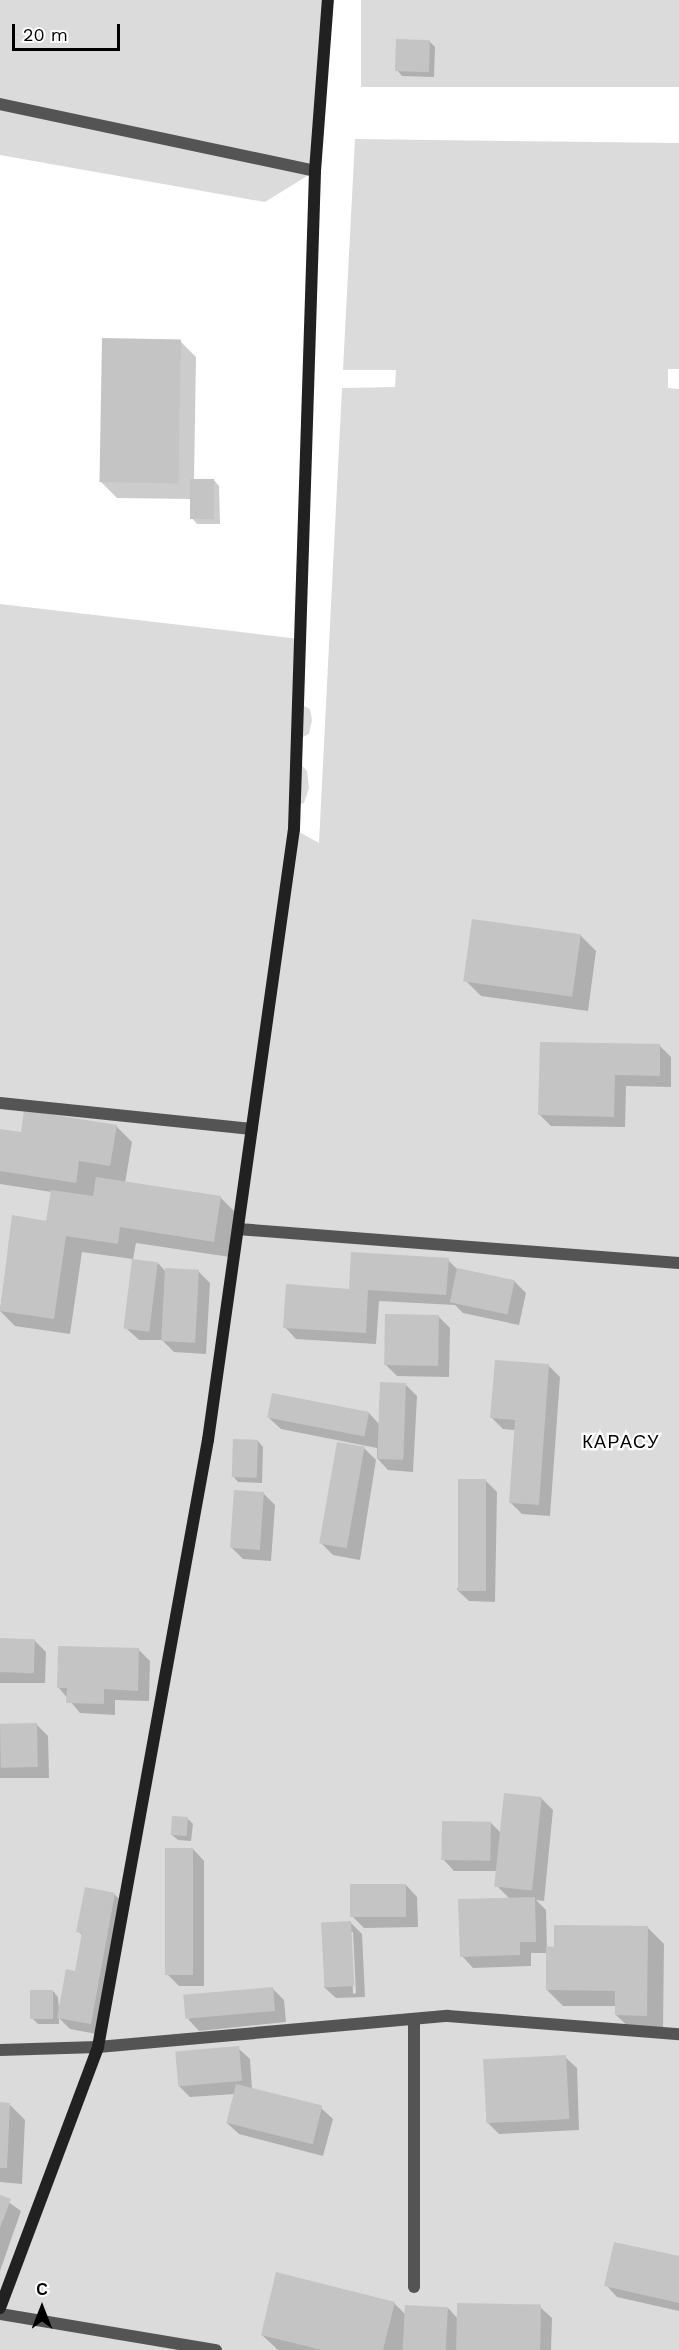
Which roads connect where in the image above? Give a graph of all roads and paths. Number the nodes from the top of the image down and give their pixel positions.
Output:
1 (328, 0) edge
2 (0, 104) edge
3 (315, 171) junction
4 (0, 1103) edge
5 (252, 1129) junction
6 (238, 1229) junction
7 (679, 1263) edge
8 (414, 2019) junction
9 (679, 2034) edge
10 (98, 2047) junction
11 (0, 2050) edge
12 (414, 2287) dead end
13 (0, 2307) edge
14 (0, 2314) edge
15 (216, 2350) edge

1 - 3 street
2 - 3 lane
3 - 5 street
4 - 5 lane
5 - 6 street
6 - 7 lane
6 - 10 street
8 - 9 lane
8 - 10 lane
8 - 12 lane
10 - 11 lane
10 - 13 street
14 - 15 lane

